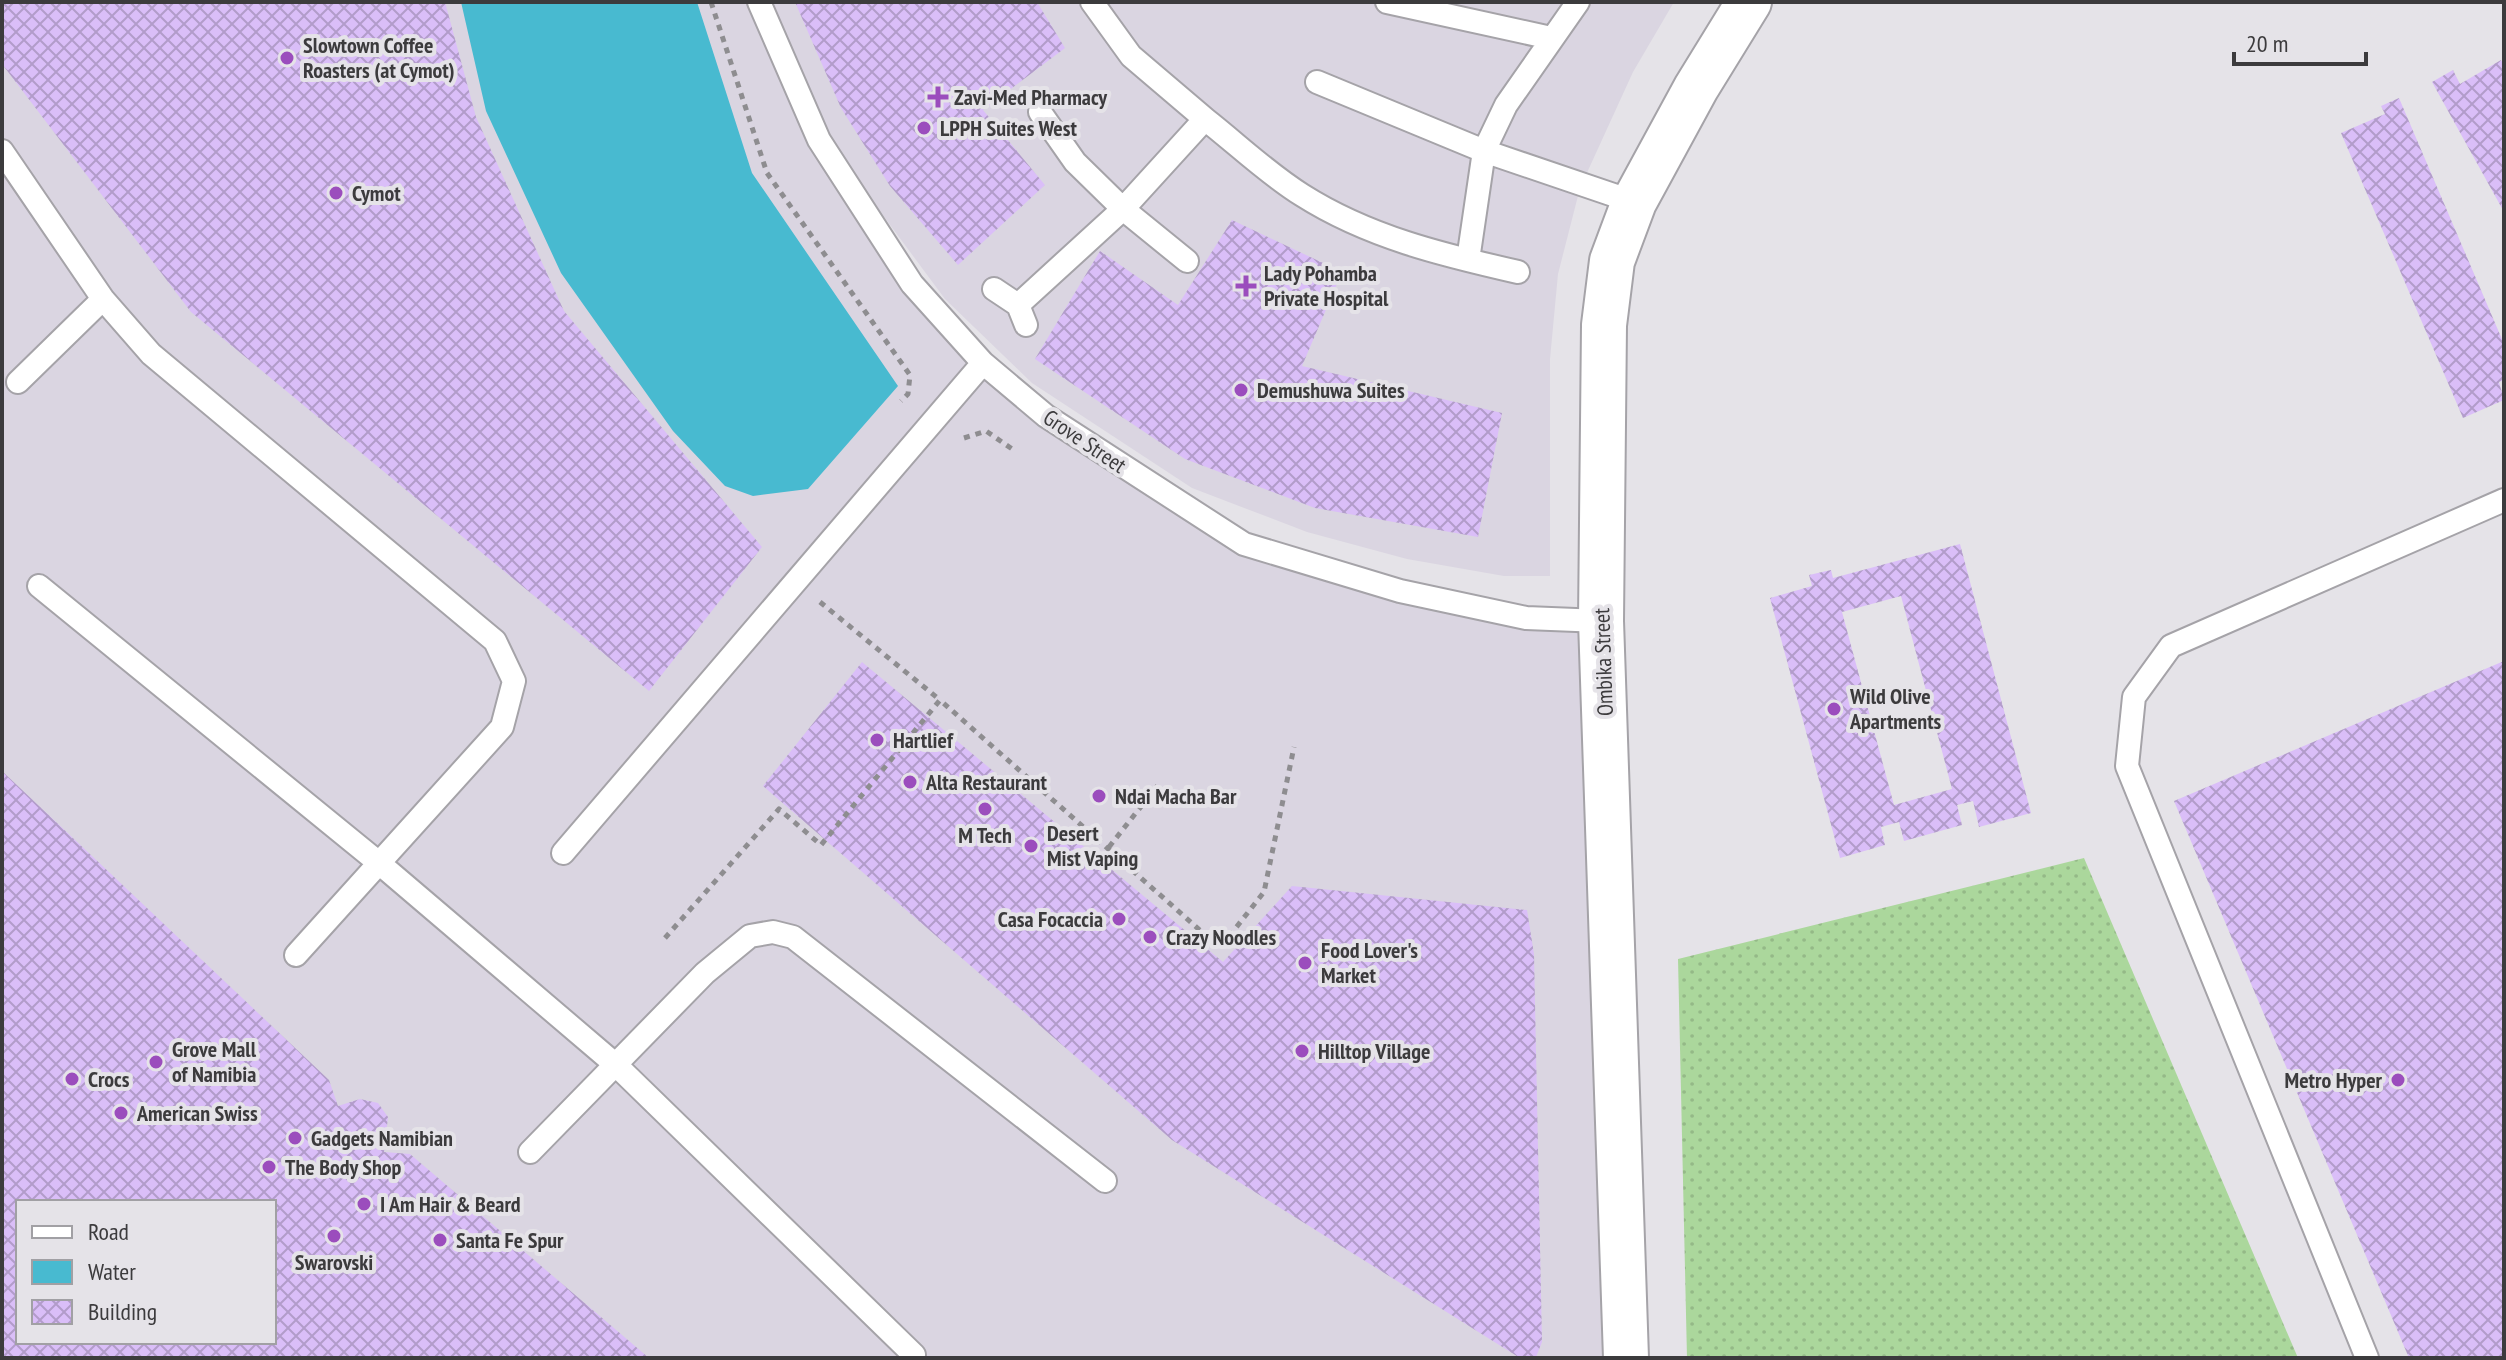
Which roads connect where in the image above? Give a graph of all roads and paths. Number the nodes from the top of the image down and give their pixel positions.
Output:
1 (711, 2) edge
2 (759, 2) edge
3 (1092, 2) edge
4 (1387, 2) edge
5 (1578, 2) edge
6 (1749, 2) edge
7 (1551, 38) junction
8 (1317, 82) dead end
9 (1040, 112) dead end
10 (1205, 119) junction
11 (2, 151) edge
12 (1484, 151) junction
13 (1634, 202) junction
14 (1123, 209) junction
15 (1468, 260) junction
16 (1187, 261) dead end
17 (1518, 272) dead end
18 (994, 289) dead end
19 (103, 299) junction
20 (887, 347) dead end
21 (983, 363) junction
22 (18, 382) dead end
23 (2504, 500) edge
24 (39, 586) dead end
25 (807, 611) dead end
26 (1601, 621) junction
27 (940, 700) junction
28 (1294, 747) dead end
29 (1158, 785) dead end
30 (1109, 847) junction
31 (563, 853) dead end
32 (379, 863) junction
33 (665, 938) dead end
34 (296, 955) dead end
35 (616, 1065) junction
36 (530, 1152) dead end
37 (1105, 1181) dead end
38 (914, 1355) dead end
39 (1626, 1358) edge
40 (2367, 1358) edge

1 - 20 path
2 - 21 lane, Grove Street
3 - 10 lane
4 - 7 lane
5 - 7 lane
6 - 13 street, Ombika Street
7 - 12 lane
8 - 12 lane
9 - 14 lane
10 - 14 lane
10 - 15 lane
11 - 19 lane
12 - 13 lane
12 - 15 lane
13 - 26 street, Ombika Street
14 - 16 lane
14 - 18 lane
15 - 17 lane
19 - 22 lane
19 - 32 lane
21 - 26 lane, Grove Street
21 - 31 lane
23 - 40 lane
24 - 32 lane
25 - 27 path
26 - 39 street, Ombika Street
27 - 30 path
27 - 33 path
28 - 30 path
29 - 30 path
32 - 34 lane
32 - 35 lane
35 - 36 lane
35 - 37 lane
35 - 38 lane

